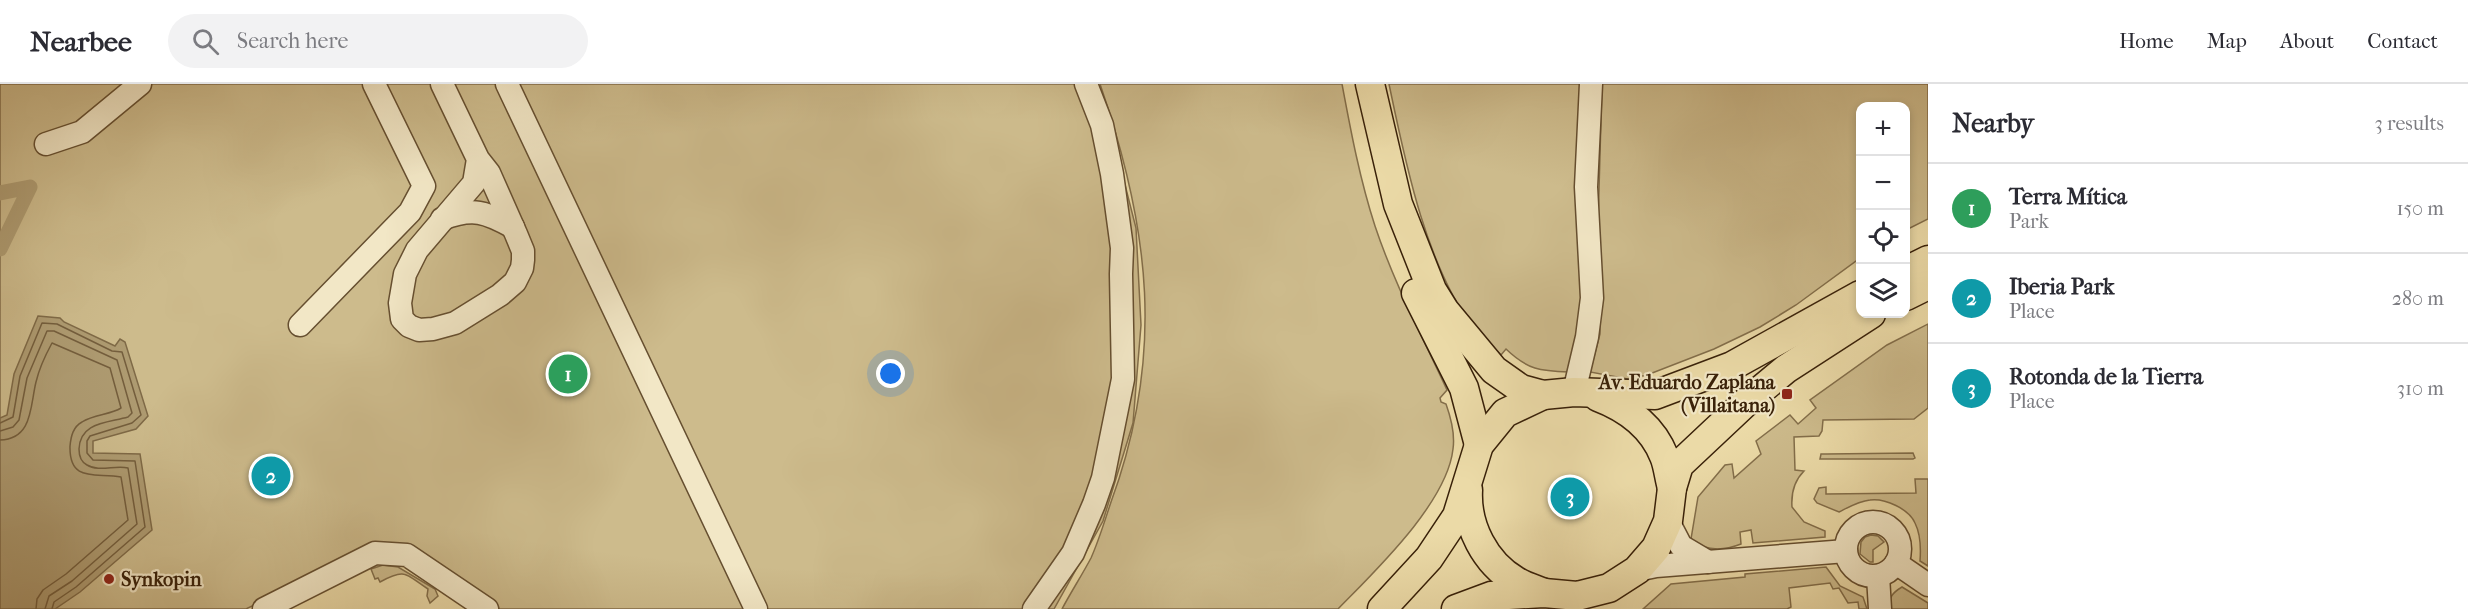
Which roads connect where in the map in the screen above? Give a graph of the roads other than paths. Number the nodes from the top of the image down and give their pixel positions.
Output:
1 (140, 84) edge
2 (374, 84) edge
3 (442, 84) edge
4 (507, 84) edge
5 (1086, 84) edge
6 (1353, 84) edge
7 (1370, 84) edge
8 (1591, 84) edge
9 (46, 144) dead end
10 (478, 159) junction
11 (442, 219) junction
12 (513, 227) junction
13 (1928, 260) edge
14 (1910, 269) edge
15 (1928, 285) edge
16 (1910, 294) edge
17 (1856, 297) edge
18 (1865, 318) edge
19 (300, 325) dead end
20 (1582, 393) junction
21 (1543, 395) junction
22 (1479, 445) junction
23 (1468, 474) junction
24 (1672, 488) junction
25 (1668, 521) junction
26 (1846, 551) junction
27 (1708, 562) junction
28 (1637, 570) junction
29 (1887, 570) junction
30 (1928, 585) edge
31 (1544, 593) junction
32 (271, 605) edge
33 (487, 609) edge
34 (756, 609) edge
35 (1034, 609) edge
36 (1382, 609) edge
37 (1456, 609) edge
38 (1880, 609) edge

1 - 9 lane
2 - 19 lane
3 - 10 lane
4 - 34 lane
5 - 35 lane
6 - 22 main road
7 - 21 main road
8 - 20 lane
10 - 11 lane
10 - 12 lane
11 - 12 lane
11 - 12 lane
13 - 14 main road
15 - 16 main road
17 - 20 main road
18 - 24 main road
20 - 21 main road
20 - 24 main road
21 - 22 main road
22 - 23 main road
23 - 31 main road
23 - 36 main road
24 - 25 main road
25 - 27 lane
25 - 28 main road
26 - 27 lane
26 - 29 lane
26 - 29 lane
27 - 28 lane
28 - 31 main road
29 - 30 lane
29 - 38 lane
31 - 37 main road
32 - 33 lane

